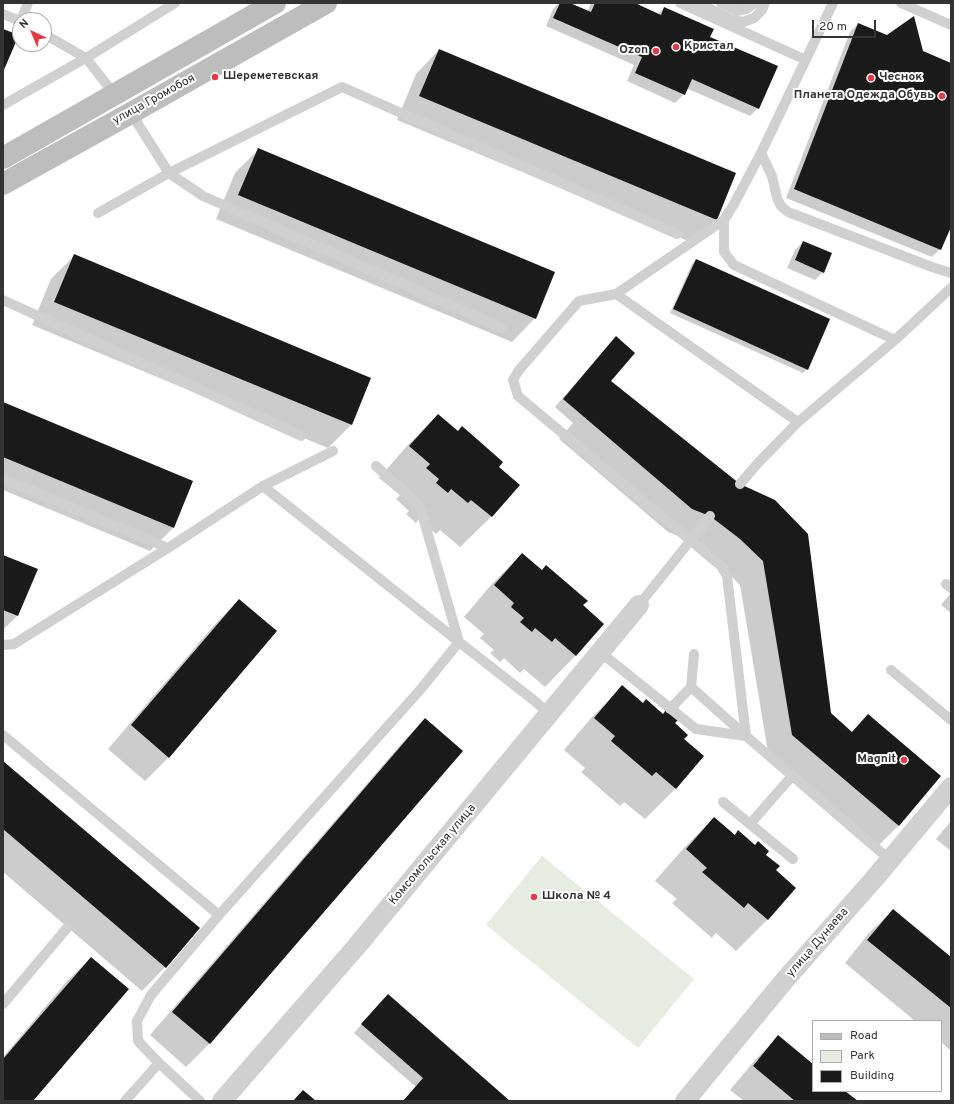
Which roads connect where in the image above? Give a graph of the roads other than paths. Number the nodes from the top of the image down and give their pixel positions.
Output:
1 (175, 3) edge
2 (275, 3) edge
3 (326, 3) edge
4 (680, 3) edge
5 (698, 3) edge
6 (721, 3) edge
7 (755, 3) edge
8 (765, 3) edge
9 (833, 3) edge
10 (900, 3) edge
11 (951, 25) edge
12 (52, 39) edge
13 (86, 58) junction
14 (806, 60) junction
15 (115, 94) junction
16 (3, 105) edge
17 (131, 113) junction
18 (761, 153) junction
19 (3, 158) edge
20 (169, 173) junction
21 (3, 184) edge
22 (98, 213) dead end
23 (724, 220) junction
24 (677, 234) dead end
25 (951, 272) edge
26 (951, 288) edge
27 (616, 294) junction
28 (3, 300) edge
29 (502, 328) dead end
30 (895, 340) junction
31 (798, 422) junction
32 (301, 436) dead end
33 (333, 451) dead end
34 (376, 466) dead end
35 (3, 479) edge
36 (740, 484) dead end
37 (263, 486) junction
38 (710, 516) dead end
39 (690, 540) junction
40 (168, 548) junction
41 (639, 605) joint
42 (459, 642) junction
43 (3, 645) edge
44 (600, 652) junction
45 (694, 654) dead end
46 (891, 670) dead end
47 (691, 687) junction
48 (670, 709) junction
49 (549, 714) junction
50 (951, 720) edge
51 (3, 735) edge
52 (746, 736) junction
53 (792, 776) junction
54 (951, 787) edge
55 (723, 802) dead end
56 (750, 824) junction
57 (793, 859) dead end
58 (890, 860) junction
59 (219, 915) junction
60 (67, 928) dead end
61 (3, 1004) edge
62 (159, 1063) junction
63 (125, 1101) edge
64 (200, 1101) edge
65 (222, 1101) edge
66 (685, 1101) edge

1 - 13 lane
2 - 15 main road, улица Громобоя
3 - 17 main road, улица Громобоя
4 - 14 lane
5 - 8 lane
6 - 7 lane
9 - 14 lane
10 - 11 lane
12 - 13 lane
13 - 15 lane
13 - 16 lane
14 - 18 lane
15 - 19 main road, улица Громобоя
17 - 20 lane
17 - 21 main road, улица Громобоя
18 - 23 lane
18 - 25 lane
20 - 22 lane
20 - 24 lane
20 - 29 lane
23 - 27 lane
23 - 30 lane
26 - 30 lane
27 - 31 lane
27 - 39 lane
28 - 32 lane
30 - 31 lane
31 - 36 lane
33 - 37 lane
34 - 42 lane
35 - 40 lane
37 - 40 lane
37 - 42 lane
38 - 39 lane
39 - 41 lane
39 - 52 lane
40 - 43 lane
41 - 44 street, Комсомольская улица
42 - 49 lane
42 - 59 lane
44 - 48 lane
44 - 49 street, Комсомольская улица
45 - 47 lane
46 - 50 lane
47 - 48 lane
47 - 52 lane
48 - 52 lane
49 - 65 street, Комсомольская улица
51 - 59 lane
52 - 53 lane
53 - 56 lane
53 - 58 lane
54 - 58 street, улица Дунаева
55 - 56 lane
56 - 57 lane
58 - 66 street, улица Дунаева
59 - 62 lane
60 - 61 lane
62 - 63 lane
62 - 64 lane

